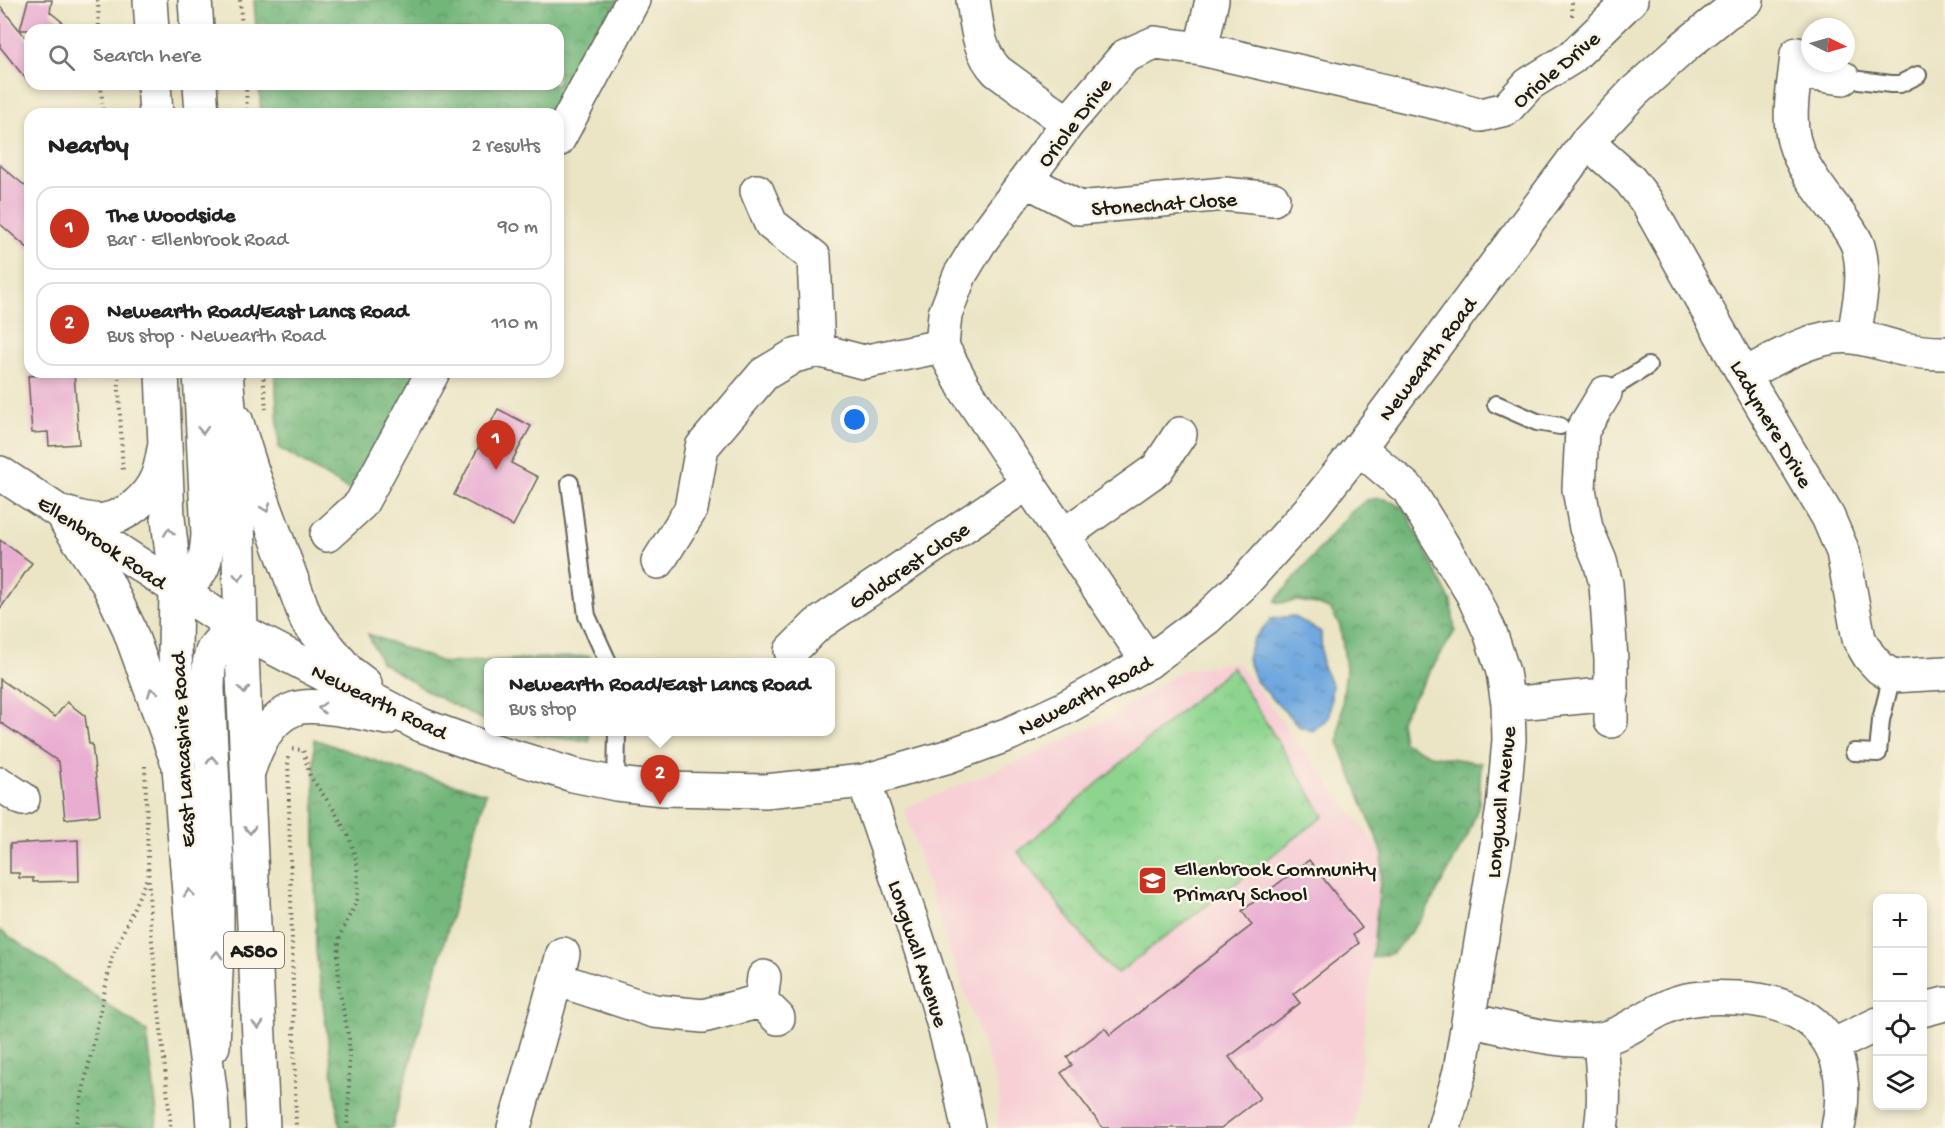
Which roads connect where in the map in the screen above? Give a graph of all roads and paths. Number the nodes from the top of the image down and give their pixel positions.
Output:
1 (98, 0) edge
2 (150, 0) edge
3 (195, 0) edge
4 (240, 0) edge
5 (633, 0) edge
6 (972, 0) edge
7 (1212, 0) edge
8 (1631, 0) edge
9 (1747, 0) edge
10 (99, 24) edge
11 (152, 24) edge
12 (196, 24) edge
13 (242, 24) edge
14 (1201, 49) junction
15 (1918, 75) dead end
16 (1843, 78) joint
17 (101, 90) edge
18 (154, 90) edge
19 (200, 90) edge
20 (246, 90) edge
21 (103, 108) edge
22 (156, 108) edge
23 (202, 108) edge
24 (247, 108) edge
25 (1068, 123) junction
26 (564, 129) edge
27 (1587, 142) junction
28 (1026, 180) junction
29 (757, 191) dead end
30 (1273, 199) dead end
31 (1854, 337) junction
32 (942, 346) junction
33 (818, 350) junction
34 (1945, 353) edge
35 (1648, 366) dead end
36 (1744, 375) junction
37 (118, 378) edge
38 (162, 378) edge
39 (200, 378) edge
40 (430, 378) edge
41 (227, 382) edge
42 (1605, 393) joint
43 (1496, 404) dead end
44 (1571, 428) junction
45 (1180, 434) dead end
46 (1359, 448) junction
47 (164, 449) junction
48 (0, 473) edge
49 (124, 482) dead end
50 (1029, 482) junction
51 (570, 483) dead end
52 (60, 512) junction
53 (327, 535) dead end
54 (1064, 535) junction
55 (658, 561) dead end
56 (176, 590) junction
57 (241, 631) junction
58 (791, 651) dead end
59 (606, 658) edge
60 (1148, 662) junction
61 (1945, 673) edge
62 (1892, 676) junction
63 (1509, 704) junction
64 (421, 724) junction
65 (617, 736) edge
66 (1854, 752) dead end
67 (145, 756) dead end
68 (179, 767) junction
69 (248, 772) junction
70 (864, 781) junction
71 (616, 784) junction
72 (149, 875) junction
73 (768, 999) dead end
74 (1945, 1004) edge
75 (1927, 1009) edge
76 (1469, 1020) junction
77 (1873, 1026) edge
78 (1600, 1039) junction
79 (1832, 1046) junction
80 (212, 1112) edge
81 (75, 1128) edge
82 (171, 1128) edge
83 (263, 1128) edge
84 (296, 1128) edge
85 (346, 1128) edge
86 (514, 1128) edge
87 (968, 1128) edge
88 (1444, 1128) edge
89 (1601, 1128) edge
90 (1838, 1128) edge

1 - 10 path
2 - 11 main road
3 - 12 main road
4 - 13 path
5 - 26 main road
6 - 25 main road
7 - 14 main road
8 - 14 main road, Oriole Drive
9 - 27 main road, Newearth Road
14 - 25 main road, Oriole Drive
15 - 16 lane
16 - 31 main road
17 - 21 path
18 - 22 main road
19 - 23 main road
20 - 24 path
25 - 28 main road, Oriole Drive
27 - 36 main road, Ladymere Drive
27 - 46 main road, Newearth Road
28 - 30 main road, Stonechat Close
28 - 32 main road, Oriole Drive
29 - 33 main road
31 - 34 main road
31 - 36 main road
32 - 33 main road
32 - 50 main road
33 - 55 main road
35 - 42 lane
36 - 62 main road, Ladymere Drive
37 - 49 path
38 - 47 main road, East Lancashire Road / A580
39 -> 56 main road
40 - 53 main road
41 -> 57 main road, A580
41 -> 64 main road
42 - 44 main road
43 - 44 lane
44 - 63 main road
45 - 54 main road
46 - 60 main road, Newearth Road
46 - 63 main road, Longwall Avenue
47 - 52 main road
56 -> 47 main road, East Lancashire Road / A580
48 - 52 main road, Ellenbrook Road
50 - 54 main road
50 - 58 main road, Goldcrest Close
51 - 59 lane
52 - 56 main road, Ellenbrook Road
68 -> 52 main road
54 - 60 main road
56 - 57 main road, Newearth Road
56 - 68 main road, East Lancashire Road / A580
57 - 64 main road, Newearth Road
57 -> 69 main road, A580
80 -> 57 main road
60 - 70 main road, Newearth Road
61 - 62 main road
62 - 66 lane
63 - 76 main road, Longwall Avenue
64 -> 69 main road
64 - 71 main road, Newearth Road
65 - 71 lane
67 - 72 path
80 -> 68 main road, East Lancashire Road / A580
69 -> 83 main road, A580
70 - 71 main road, Newearth Road
70 - 87 main road, Longwall Avenue
72 - 81 path
72 - 82 path
73 - 86 main road
74 - 75 main road
76 - 78 main road
76 - 88 main road, Longwall Avenue
77 - 79 main road
78 - 79 main road
78 - 89 main road
79 - 90 main road
84 - 85 path

